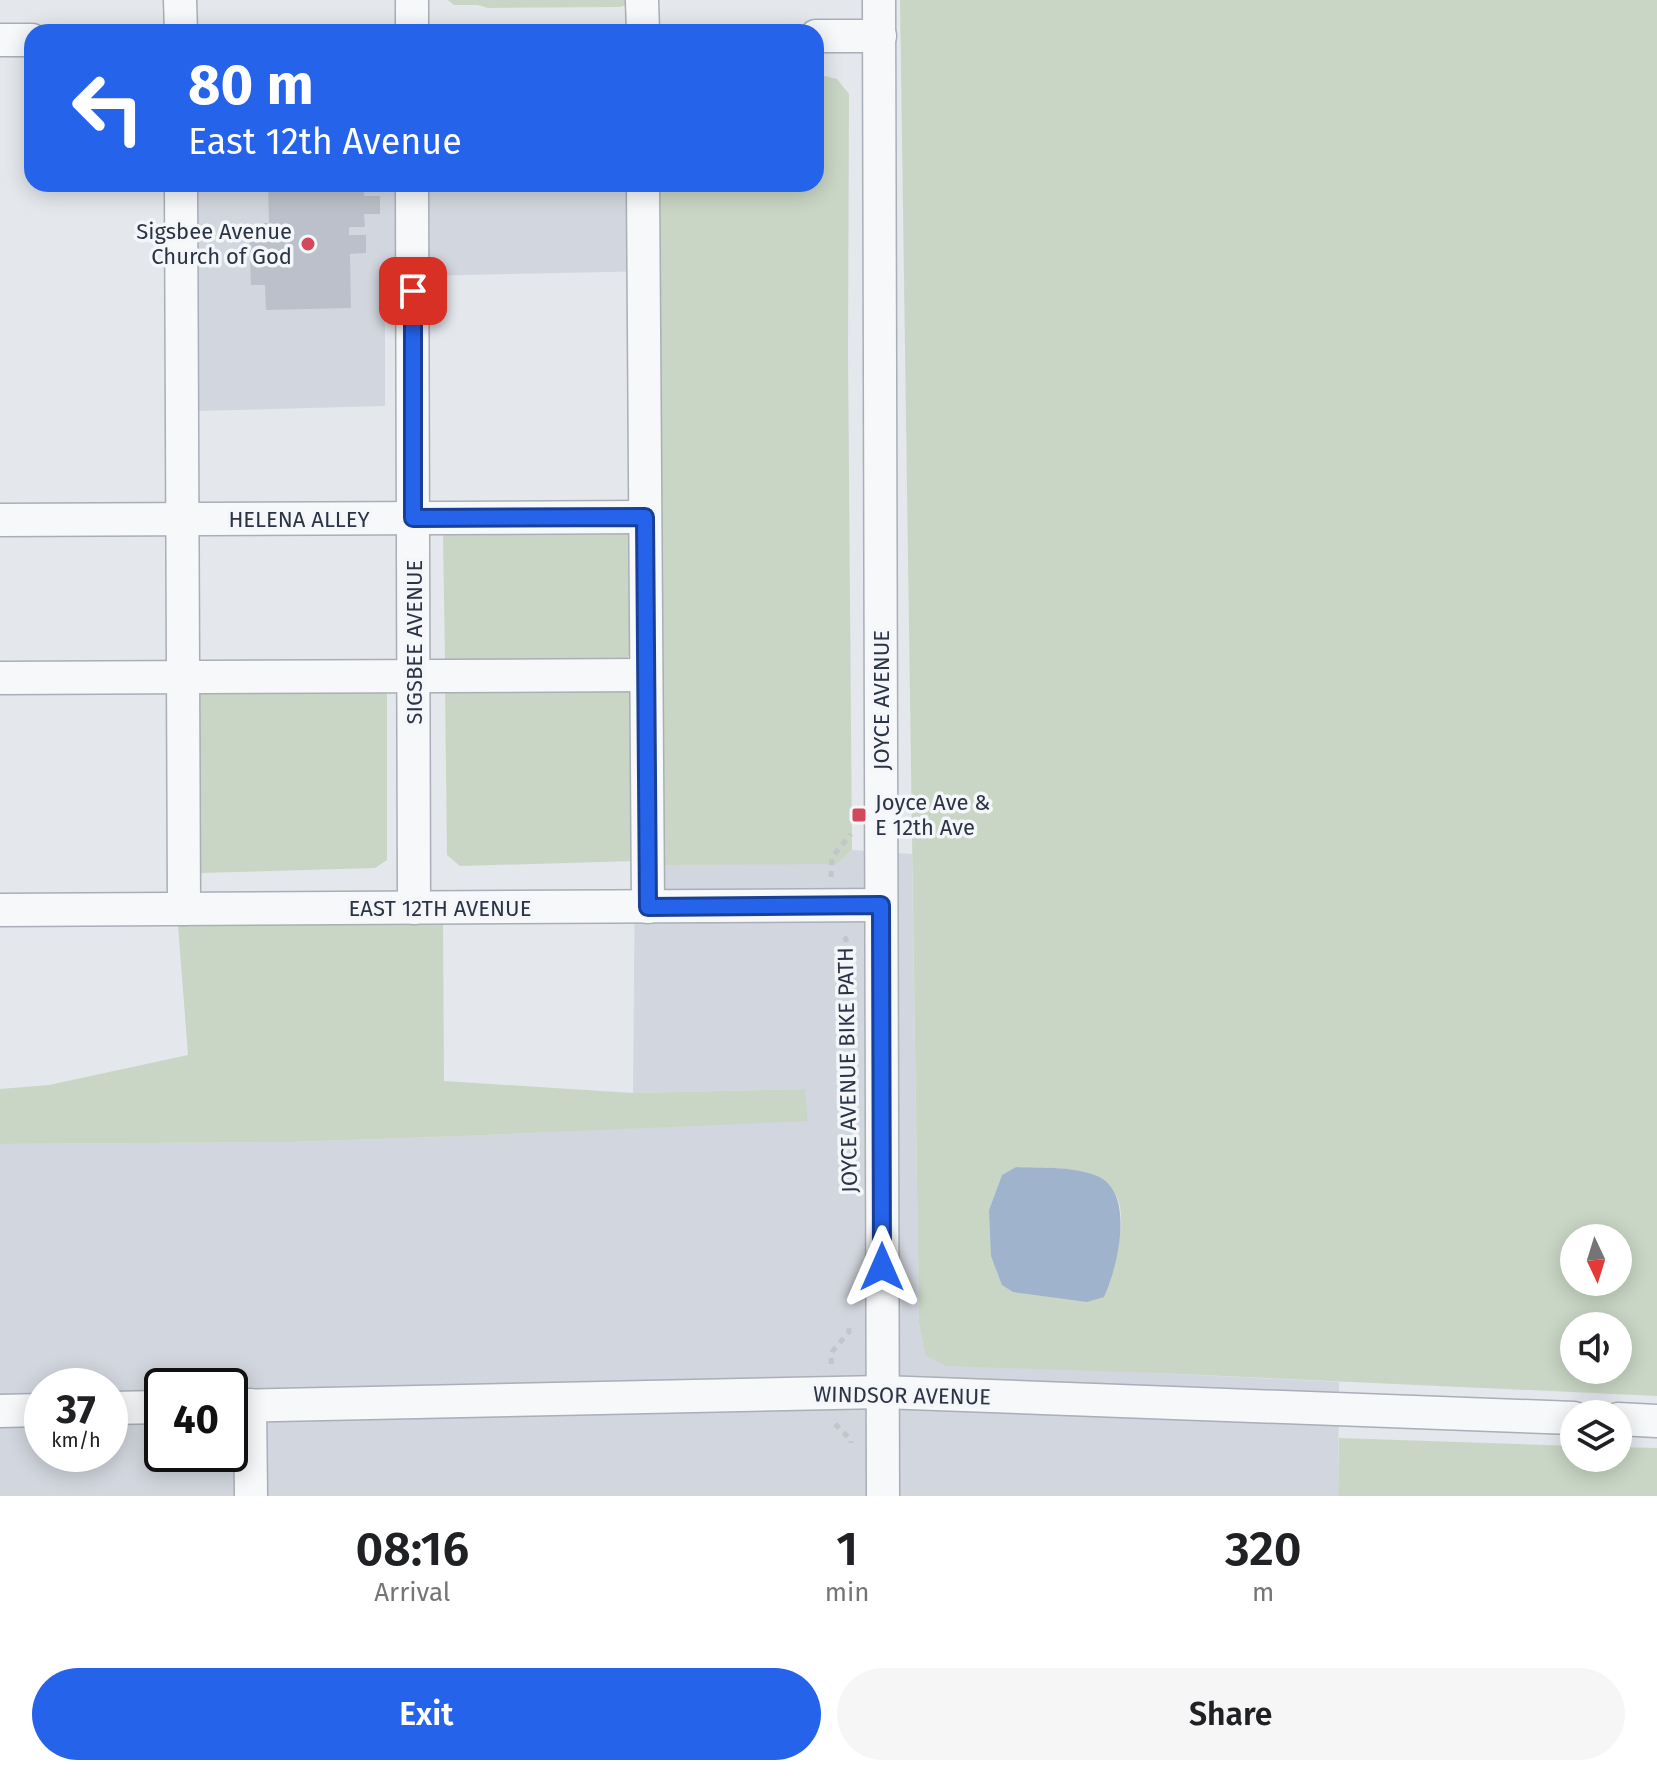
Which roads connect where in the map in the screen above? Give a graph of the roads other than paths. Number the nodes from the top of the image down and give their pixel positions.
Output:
1 (180, 0) edge
2 (412, 0) edge
3 (642, 0) edge
4 (879, 0) edge
5 (181, 24) edge
6 (412, 24) edge
7 (643, 24) edge
8 (824, 36) edge
9 (880, 36) junction
10 (0, 40) edge
11 (24, 40) edge
12 (181, 192) edge
13 (412, 192) edge
14 (643, 192) edge
15 (645, 517) junction
16 (413, 518) junction
17 (183, 519) junction
18 (0, 520) edge
19 (646, 675) junction
20 (413, 676) junction
21 (183, 677) junction
22 (0, 678) edge
23 (881, 905) junction
24 (648, 907) junction
25 (414, 908) junction
26 (184, 909) junction
27 (0, 910) edge
28 (882, 1392) junction
29 (248, 1406) edge
30 (24, 1410) edge
31 (0, 1411) edge
32 (1560, 1417) edge
33 (1632, 1420) edge
34 (1657, 1421) edge
35 (248, 1471) edge
36 (251, 1496) edge
37 (883, 1496) edge

1 - 5 street
2 - 6 street
3 - 7 street
4 - 9 street, JOYCE AVENUE
8 - 9 street
9 - 23 street, JOYCE AVENUE
10 - 11 street
12 - 17 street
13 - 16 street, SIGSBEE AVENUE
14 - 15 street
15 - 16 street, HELENA ALLEY
15 - 19 street
16 - 17 street, HELENA ALLEY
16 - 20 street, SIGSBEE AVENUE
17 - 18 street, HELENA ALLEY
17 - 21 street
19 - 20 street
19 - 24 street
20 - 21 street
20 - 25 street, SIGSBEE AVENUE
21 - 22 street
21 - 26 street
23 - 24 street, EAST 12TH AVENUE
23 - 28 street, JOYCE AVENUE
24 - 25 street, EAST 12TH AVENUE
25 - 26 street, EAST 12TH AVENUE
26 - 27 street, EAST 12TH AVENUE
28 - 29 street, WINDSOR AVENUE
28 - 32 street, WINDSOR AVENUE
28 - 37 street, JOYCE AVENUE
30 - 31 street
33 - 34 street
35 - 36 street

